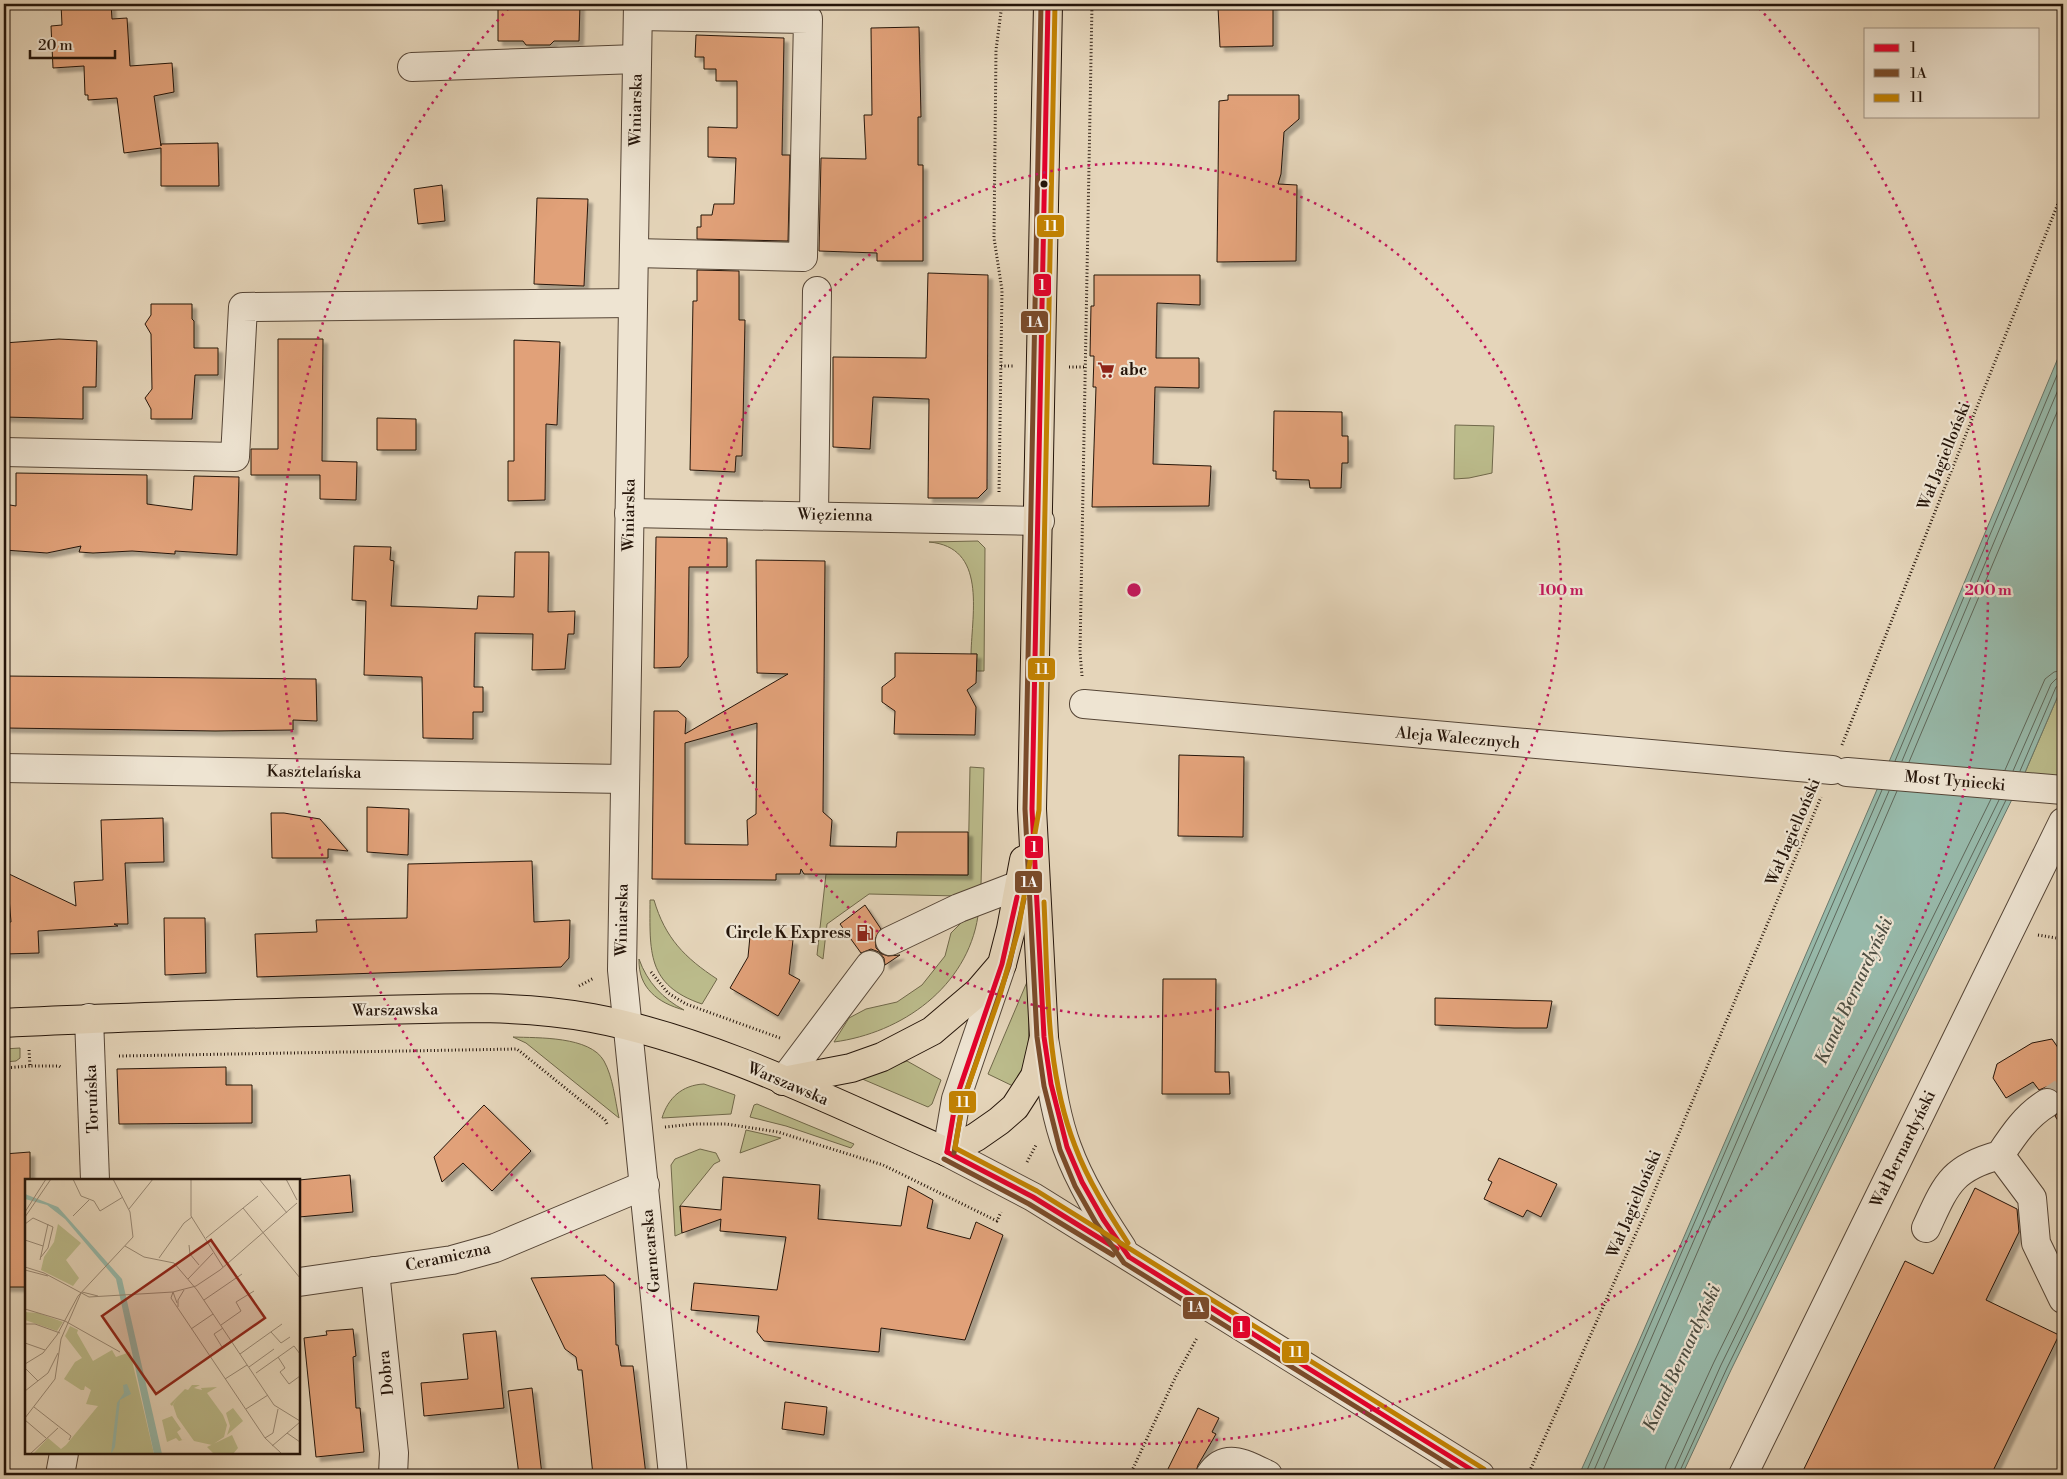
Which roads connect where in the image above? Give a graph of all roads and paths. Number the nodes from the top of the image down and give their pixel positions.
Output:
1 (1002, 4) edge
2 (1048, 4) edge
3 (1092, 4) edge
4 (638, 10) edge
5 (637, 59) junction
6 (412, 67) dead end
7 (2063, 191) edge
8 (634, 253) junction
9 (817, 291) dead end
10 (632, 303) junction
11 (4, 452) edge
12 (630, 513) junction
13 (814, 515) junction
14 (999, 520) junction
15 (1040, 520) junction
16 (1084, 704) joint
17 (4, 768) edge
18 (1840, 771) junction
19 (624, 779) junction
20 (2063, 790) edge
21 (1032, 809) junction
22 (2063, 822) edge
23 (1019, 885) junction
24 (2038, 936) dead end
25 (2056, 938) dead end
26 (890, 941) dead end
27 (1002, 964) junction
28 (870, 965) dead end
29 (89, 1018) junction
30 (4, 1024) edge
31 (628, 1026) junction
32 (1044, 1037) junction
33 (28, 1049) dead end
34 (120, 1054) dead end
35 (30, 1066) junction
36 (4, 1068) edge
37 (65, 1070) dead end
38 (783, 1081) junction
39 (2047, 1103) tunnel mouth
40 (610, 1130) dead end
41 (947, 1152) junction
42 (2000, 1155) junction
43 (95, 1179) edge
44 (645, 1185) junction
45 (1926, 1228) dead end
46 (1129, 1257) junction
47 (375, 1271) junction
48 (300, 1282) edge
49 (2063, 1299) edge
50 (1197, 1338) dead end
51 (64, 1454) edge
52 (1469, 1469) edge
53 (60, 1475) edge
54 (393, 1475) edge
55 (673, 1475) edge
56 (1130, 1475) edge
57 (1210, 1475) edge
58 (1268, 1475) edge
59 (1528, 1475) edge
60 (1743, 1475) edge

1 - 14 path
2 - 15 main road
3 - 16 path
4 - 5 street, Winiarska
4 - 8 street
5 - 6 street
5 - 8 street, Winiarska
7 - 18 path, Wał Jagielloński
8 - 10 street, Winiarska
9 - 13 street
10 - 11 street
10 - 12 street, Winiarska
12 - 13 street, Więzienna
12 - 19 street, Winiarska
13 - 14 street, Więzienna
14 - 15 street, Więzienna
15 - 21 main road
16 - 18 street, Aleja Walecznych
17 - 19 street, Kasztelańska
18 - 20 street, Most Tyniecki
18 - 59 path, Wał Jagielloński
19 - 31 street, Winiarska
21 - 23 main road
21 - 32 main road
22 - 60 street, Wał Bernardyński
23 - 26 street
23 - 27 main road
24 - 25 path
27 - 38 main road
27 - 41 street
28 - 38 street
29 - 30 main road, Warszawska
29 - 31 main road, Warszawska
29 - 43 street, Toruńska
31 - 38 main road, Warszawska
31 - 44 street, Garncarska
32 - 41 main road
32 - 46 street
33 - 35 path
34 - 40 path
35 - 36 path
35 - 37 path
38 - 41 main road, Warszawska
39 - 42 street
41 - 46 street, Warszawska
42 - 45 street
42 - 49 street
44 - 47 street, Ceramiczna
44 - 55 street, Garncarska
46 - 52 street, Warszawska
47 - 48 street, Ceramiczna
47 - 54 street, Dobra
50 - 56 path
51 - 53 street
57 - 58 street

